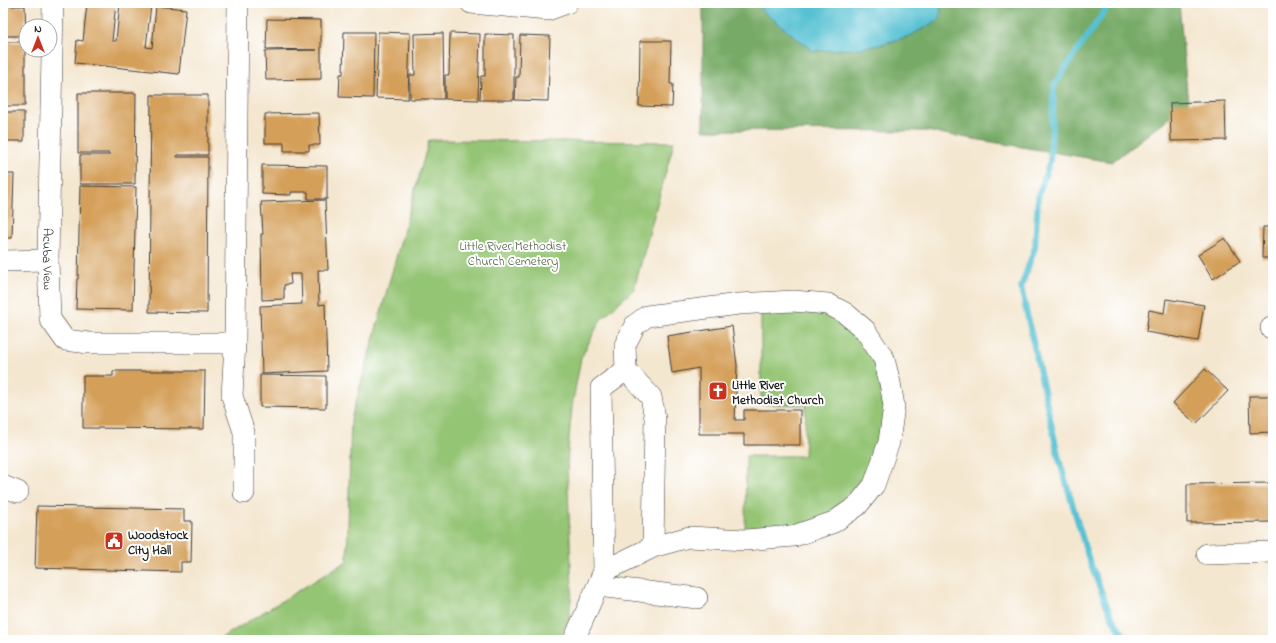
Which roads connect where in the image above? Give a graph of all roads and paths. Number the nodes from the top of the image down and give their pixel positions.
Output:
1 (53, 3) edge
2 (238, 3) edge
3 (471, 3) edge
4 (567, 3) edge
5 (48, 260) junction
6 (3, 261) edge
7 (235, 343) junction
8 (626, 370) junction
9 (244, 493) dead end
10 (653, 547) junction
11 (1273, 552) edge
12 (1207, 554) dead end
13 (601, 579) junction
14 (697, 598) dead end
15 (574, 640) edge

1 - 5 street, Acuba View
2 - 7 street
3 - 4 street
5 - 6 street
5 - 7 street, Acuba View
7 - 9 street
8 - 10 street
8 - 10 street
8 - 13 street
10 - 13 street
11 - 12 street
13 - 14 street
13 - 15 street

